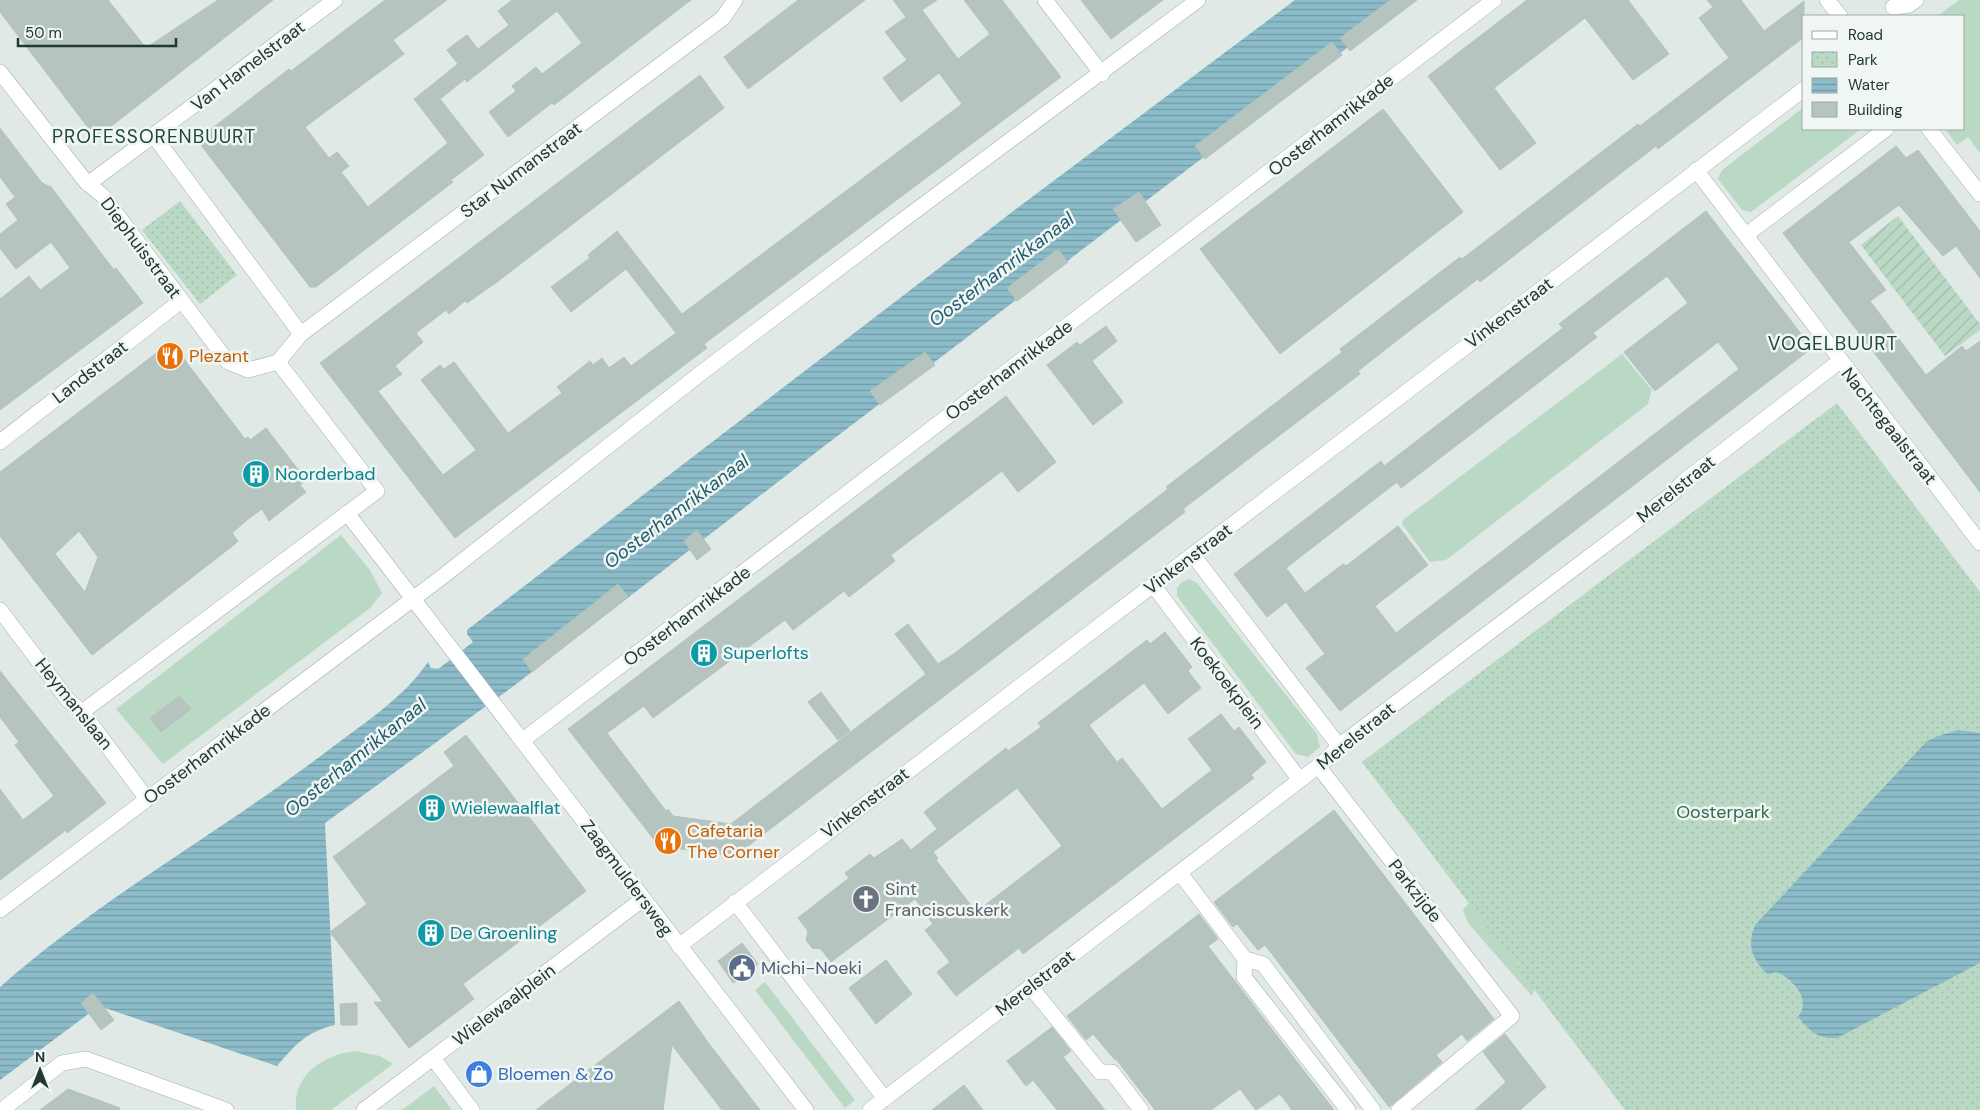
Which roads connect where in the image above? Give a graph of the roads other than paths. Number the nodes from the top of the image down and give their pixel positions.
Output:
1 (335, 0) edge
2 (1045, 0) edge
3 (1198, 0) edge
4 (1494, 0) edge
5 (1827, 0) edge
6 (1916, 0) edge
7 (732, 1) edge
8 (1888, 8) edge
9 (1839, 15) edge
10 (0, 72) edge
11 (1102, 74) junction
12 (1802, 90) edge
13 (1885, 130) edge
14 (1931, 130) edge
15 (154, 136) junction
16 (1696, 170) junction
17 (88, 184) junction
18 (1980, 194) edge
19 (1746, 235) junction
20 (181, 301) junction
21 (301, 334) junction
22 (1840, 361) junction
23 (278, 362) junction
24 (0, 442) edge
25 (347, 513) junction
26 (1980, 543) edge
27 (1193, 555) junction
28 (1153, 586) junction
29 (414, 597) junction
30 (0, 610) edge
31 (82, 712) junction
32 (523, 740) junction
33 (1339, 746) junction
34 (1318, 766) junction
35 (1300, 780) junction
36 (147, 799) junction
37 (1180, 872) junction
38 (643, 899) junction
39 (735, 902) junction
40 (0, 910) edge
41 (679, 946) junction
42 (1245, 959) junction
43 (1030, 986) junction
44 (433, 1058) junction
45 (885, 1099) junction
46 (2, 1110) edge
47 (226, 1110) edge
48 (364, 1110) edge
49 (472, 1110) edge
50 (806, 1110) edge
51 (870, 1110) edge
52 (1141, 1110) edge
53 (1348, 1110) edge
54 (1373, 1110) edge
55 (1399, 1110) edge

1 - 15 street, Van Hamelstraat
2 - 11 street
3 - 11 street, Oosterhamrikkade
4 - 32 street, Oosterhamrikkade
5 - 9 street
6 - 8 street
7 - 21 street, Star Numanstraat
10 - 17 street, Diephuisstraat
11 - 29 street, Oosterhamrikkade
12 - 16 street, Vinkenstraat
13 - 19 street
14 - 18 street
15 - 17 street, Van Hamelstraat
15 - 21 street
16 - 19 street
16 - 27 street, Vinkenstraat
17 - 20 street, Diephuisstraat
19 - 22 street, Nachtegaalstraat
20 - 23 street, Diephuisstraat
20 - 24 street, Landstraat
21 - 23 street
22 - 26 street, Nachtegaalstraat
22 - 33 street, Merelstraat
23 - 25 street
25 - 29 street
25 - 31 street
27 - 28 street, Vinkenstraat
27 - 33 street
28 - 35 street, Koekoekplein
28 - 39 street, Vinkenstraat
29 - 32 street, Zaagmuldersweg
29 - 36 street, Oosterhamrikkade
30 - 31 street, Heymanslaan
31 - 36 street, Heymanslaan
32 - 38 street, Zaagmuldersweg
33 - 34 street, Merelstraat
34 - 35 street, Merelstraat
34 - 55 street, Parkzijde
35 - 37 street, Merelstraat
36 - 40 street, Oosterhamrikkade
37 - 42 street
37 - 43 street, Merelstraat
38 - 41 street, Zaagmuldersweg
38 - 44 street, Wielewaalplein
39 - 41 street, Vinkenstraat
39 - 45 street
41 - 50 street, Zaagmuldersweg
42 - 53 street
42 - 54 street
43 - 45 street, Merelstraat
43 - 52 street
44 - 48 street, Wielewaalplein
44 - 49 street
45 - 51 street, Merelstraat
46 - 47 street

